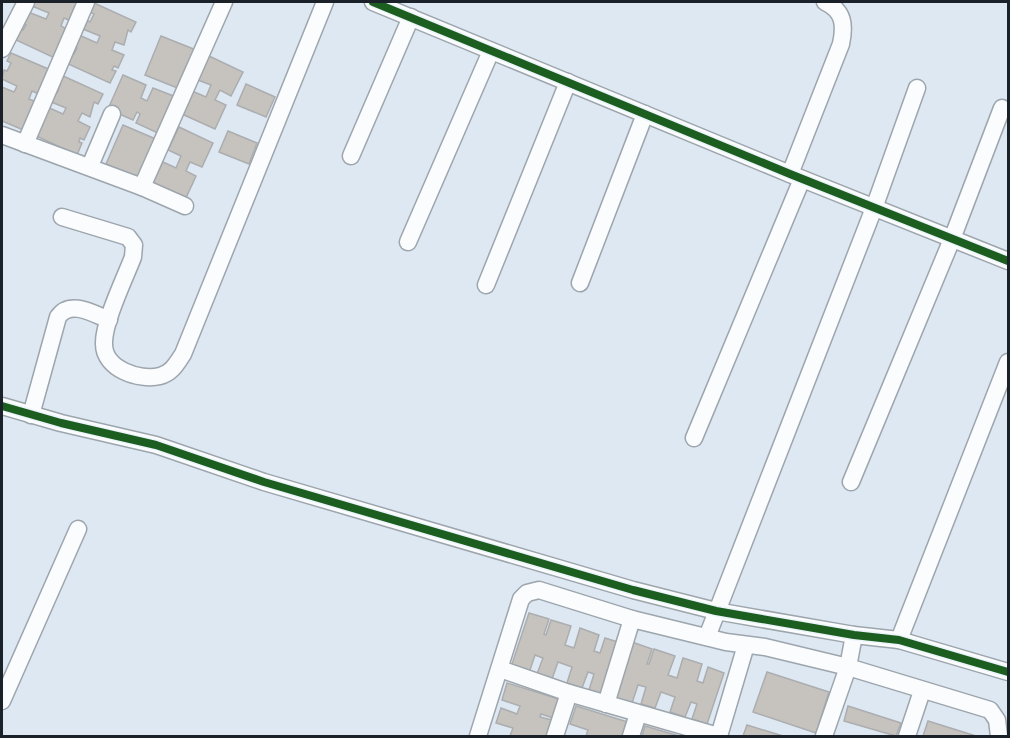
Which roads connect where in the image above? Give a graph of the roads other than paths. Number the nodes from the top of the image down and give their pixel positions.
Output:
1 (26, 2) edge
2 (86, 2) edge
3 (224, 2) edge
4 (325, 2) edge
5 (373, 2) edge
6 (825, 2) edge
7 (411, 17) junction
8 (2, 50) edge
9 (491, 51) junction
10 (568, 82) junction
11 (917, 88) dead end
12 (1002, 108) dead end
13 (112, 114) dead end
14 (645, 114) junction
15 (2, 135) edge
16 (25, 144) junction
17 (351, 156) dead end
18 (90, 166) junction
19 (796, 177) junction
20 (142, 187) junction
21 (185, 206) dead end
22 (874, 208) junction
23 (62, 217) dead end
24 (952, 239) junction
25 (408, 242) dead end
26 (1008, 261) edge
27 (580, 283) dead end
28 (486, 285) dead end
29 (109, 320) junction
30 (1008, 362) edge
31 (2, 406) edge
32 (31, 415) junction
33 (694, 438) dead end
34 (851, 482) dead end
35 (78, 529) dead end
36 (716, 611) junction
37 (632, 619) junction
38 (854, 635) junction
39 (707, 637) junction
40 (899, 640) junction
41 (746, 645) junction
42 (848, 667) junction
43 (500, 669) junction
44 (1008, 672) edge
45 (922, 691) junction
46 (569, 693) junction
47 (2, 701) edge
48 (606, 704) junction
49 (638, 714) junction
50 (478, 736) edge
51 (555, 736) edge
52 (631, 736) edge
53 (719, 736) edge
54 (824, 736) edge
55 (907, 736) edge
56 (999, 736) edge

1 - 8 street
2 - 16 street
3 - 20 street
4 - 29 street
5 - 7 street
6 - 19 street
7 - 9 street
7 - 17 street
9 - 10 street
9 - 25 street
10 - 14 street
10 - 28 street
11 - 22 street
12 - 24 street
13 - 18 street
14 - 19 street
14 - 27 street
15 - 16 street
16 - 18 street
18 - 20 street
19 - 22 street
19 - 33 street
20 - 21 street
22 - 24 street
22 - 36 street
23 - 29 street
24 - 26 street
24 - 34 street
29 - 32 street
30 - 40 street
31 - 32 street
32 - 36 street
35 - 47 street
36 - 38 street
36 - 39 street
37 - 39 street
37 - 43 street
37 - 48 street
38 - 40 street
38 - 42 street
39 - 41 street
40 - 44 street
41 - 42 street
41 - 53 street
42 - 45 street
42 - 54 street
43 - 46 street
43 - 50 street
45 - 55 street
45 - 56 street
46 - 48 street
46 - 51 street
48 - 49 street
49 - 52 street
49 - 53 street

